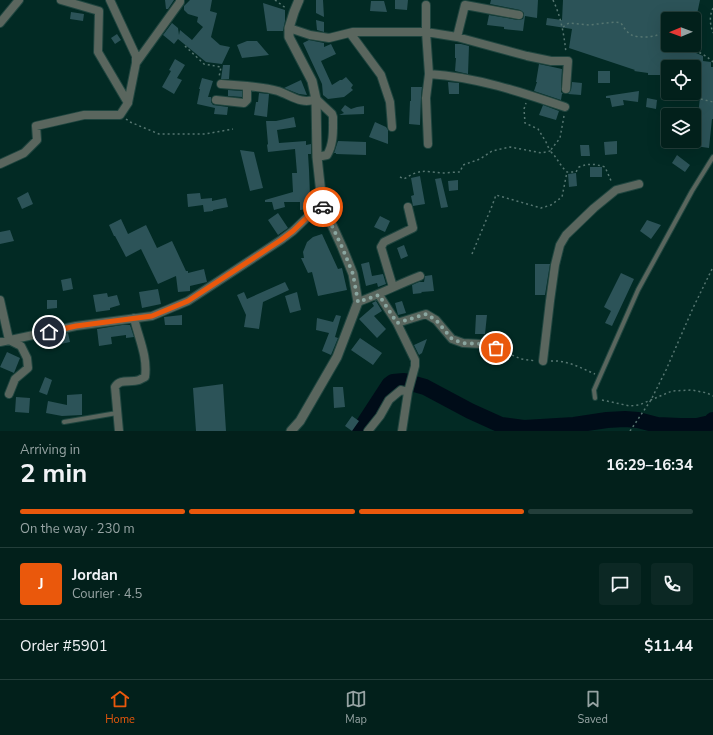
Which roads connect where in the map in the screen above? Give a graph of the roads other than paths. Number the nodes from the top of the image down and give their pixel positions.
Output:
1 (19, 0) edge
2 (62, 0) edge
3 (110, 0) edge
4 (180, 0) edge
5 (299, 0) edge
6 (465, 2) edge
7 (426, 5) dead end
8 (519, 15) dead end
9 (0, 23) edge
10 (290, 28) junction
11 (426, 32) junction
12 (350, 33) junction
13 (457, 38) junction
14 (136, 63) junction
15 (429, 74) junction
16 (221, 84) road end
17 (247, 86) junction
18 (566, 89) dead end
19 (316, 99) junction
20 (216, 100) dead end
21 (128, 103) junction
22 (565, 107) road end
23 (392, 127) dead end
24 (428, 144) dead end
25 (317, 157) junction
26 (713, 157) edge
27 (0, 164) edge
28 (639, 184) dead end
29 (322, 203) junction
30 (408, 207) dead end
31 (420, 276) dead end
32 (393, 287) junction
33 (379, 295) junction
34 (0, 300) edge
35 (358, 302) junction
36 (134, 318) junction
37 (397, 323) junction
38 (10, 340) junction
39 (0, 342) edge
40 (496, 348) road end
41 (543, 361) road end
42 (408, 392) junction
43 (9, 394) dead end
44 (595, 398) road end
45 (117, 413) junction
46 (64, 422) dead end
47 (119, 431) edge
48 (291, 431) edge
49 (368, 431) edge
50 (402, 431) edge

1 - 9 street
2 - 21 street
3 - 14 street
4 - 14 street
5 - 10 street
6 - 8 street
6 - 13 street
7 - 11 street
10 - 12 street
10 - 19 street
11 - 12 street
11 - 13 street
11 - 15 street
12 - 23 street
13 - 18 street
14 - 21 street
15 - 22 street
15 - 24 street
16 - 17 street
17 - 19 street
17 - 20 street
19 - 25 street
19 - 25 street
21 - 27 street
25 - 29 street
26 - 44 lane
28 - 41 street
29 - 35 street
29 - 36 street
30 - 32 street
31 - 32 street
32 - 33 street
33 - 35 street
33 - 37 street
34 - 38 street
35 - 48 street
36 - 38 street
36 - 45 street
37 - 40 street
37 - 42 street
38 - 39 street
38 - 43 street
42 - 49 street
42 - 50 street
45 - 46 lane
45 - 47 street

